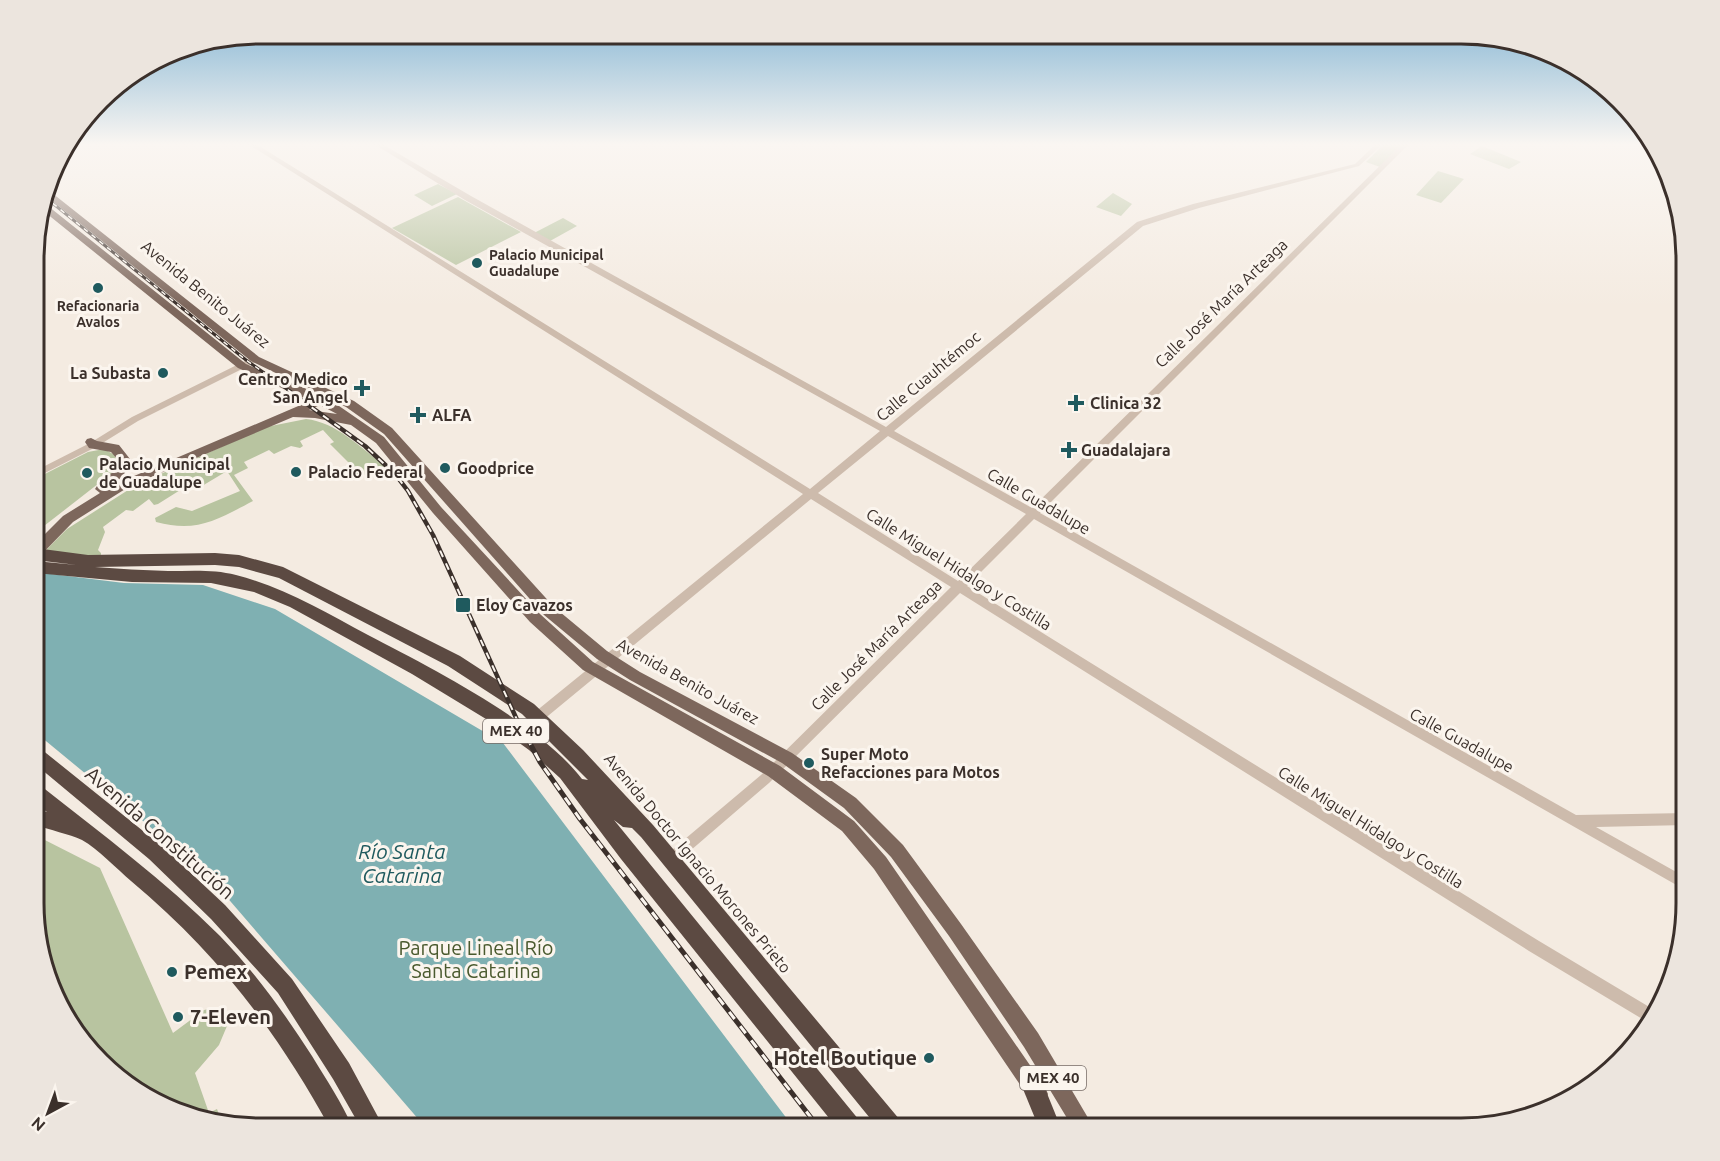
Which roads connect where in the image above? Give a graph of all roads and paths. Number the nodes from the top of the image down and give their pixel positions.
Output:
1 (55, 198) edge
2 (338, 198) edge
3 (469, 198) edge
4 (1227, 198) edge
5 (1348, 198) edge
6 (49, 211) edge
7 (255, 359) junction
8 (242, 366) junction
9 (289, 387) junction
10 (315, 395) junction
11 (273, 419) junction
12 (356, 422) junction
13 (887, 431) junction
14 (94, 442) junction
15 (44, 468) edge
16 (97, 492) junction
17 (810, 494) junction
18 (1032, 515) junction
19 (54, 527) junction
20 (44, 535) edge
21 (44, 541) edge
22 (44, 554) edge
23 (44, 568) edge
24 (958, 586) junction
25 (608, 659) junction
26 (595, 671) junction
27 (539, 716) junction
28 (44, 761) edge
29 (781, 764) junction
30 (566, 772) junction
31 (44, 799) edge
32 (1676, 819) edge
33 (44, 821) edge
34 (1576, 821) junction
35 (647, 831) junction
36 (88, 834) junction
37 (671, 858) junction
38 (1676, 879) edge
39 (1646, 1013) edge
40 (992, 1024) junction
41 (1023, 1028) junction
42 (1034, 1089) junction
43 (336, 1118) edge
44 (367, 1118) edge
45 (843, 1118) edge
46 (884, 1118) edge
47 (1046, 1118) edge
48 (1053, 1118) edge
49 (1078, 1118) edge

1 - 7 main road, Avenida Benito Juárez / MEX 40
2 - 17 street, Calle Miguel Hidalgo y Costilla
3 - 13 street, Calle Guadalupe
4 - 13 street, Calle Cuauhtémoc
5 - 18 street, Calle José María Arteaga
6 - 8 main road, Avenida Benito Juárez / MEX 40
7 - 8 street
7 - 10 main road, Avenida Benito Juárez / MEX 40
8 - 9 main road, Avenida Benito Juárez / MEX 40
8 - 14 street
9 - 10 main road, Avenida Benito Juárez / MEX 40
9 - 16 main road
10 - 11 main road
10 - 12 main road, Avenida Benito Juárez / MEX 40
10 - 25 main road, Avenida Benito Juárez / MEX 40
11 - 12 main road
11 - 19 main road
12 - 26 main road, Avenida Benito Juárez / MEX 40
13 - 17 street, Calle Cuauhtémoc
13 - 18 street, Calle Guadalupe
14 - 15 street
14 - 16 main road
16 - 19 main road
17 - 24 street, Calle Miguel Hidalgo y Costilla
17 - 25 street, Calle Cuauhtémoc
18 - 24 street, Calle José María Arteaga
18 - 34 street, Calle Guadalupe
19 - 20 main road
19 - 21 main road
22 - 27 highway, Avenida Doctor Ignacio Morones Prieto / MEX 40
23 - 30 highway, MEX 40
24 - 29 street, Calle José María Arteaga
24 - 39 street, Calle Miguel Hidalgo y Costilla
25 - 26 street, Calle Cuauhtémoc
25 - 29 main road, Avenida Benito Juárez / MEX 40
26 - 27 street, Calle Cuauhtémoc
26 - 29 main road, Avenida Benito Juárez / MEX 40
27 - 35 highway, Avenida Doctor Ignacio Morones Prieto / MEX 40
28 - 44 highway, Avenida Constitución
29 - 37 street, Calle José María Arteaga
29 - 40 main road, Avenida Benito Juárez / MEX 40
29 - 41 main road, Avenida Benito Juárez / MEX 40
30 - 35 highway
30 - 45 highway, MEX 40
31 - 36 highway
32 - 34 street
33 - 36 highway
34 - 38 street, Calle Guadalupe
35 - 37 highway, Avenida Doctor Ignacio Morones Prieto / MEX 40
36 - 43 highway
37 - 46 highway, Avenida Doctor Ignacio Morones Prieto / MEX 40
40 - 41 main road
40 - 42 main road, Avenida Benito Juárez / MEX 40
41 - 49 main road, Avenida Benito Juárez / MEX 40
42 - 47 highway
42 - 48 main road, Avenida Benito Juárez / MEX 40

